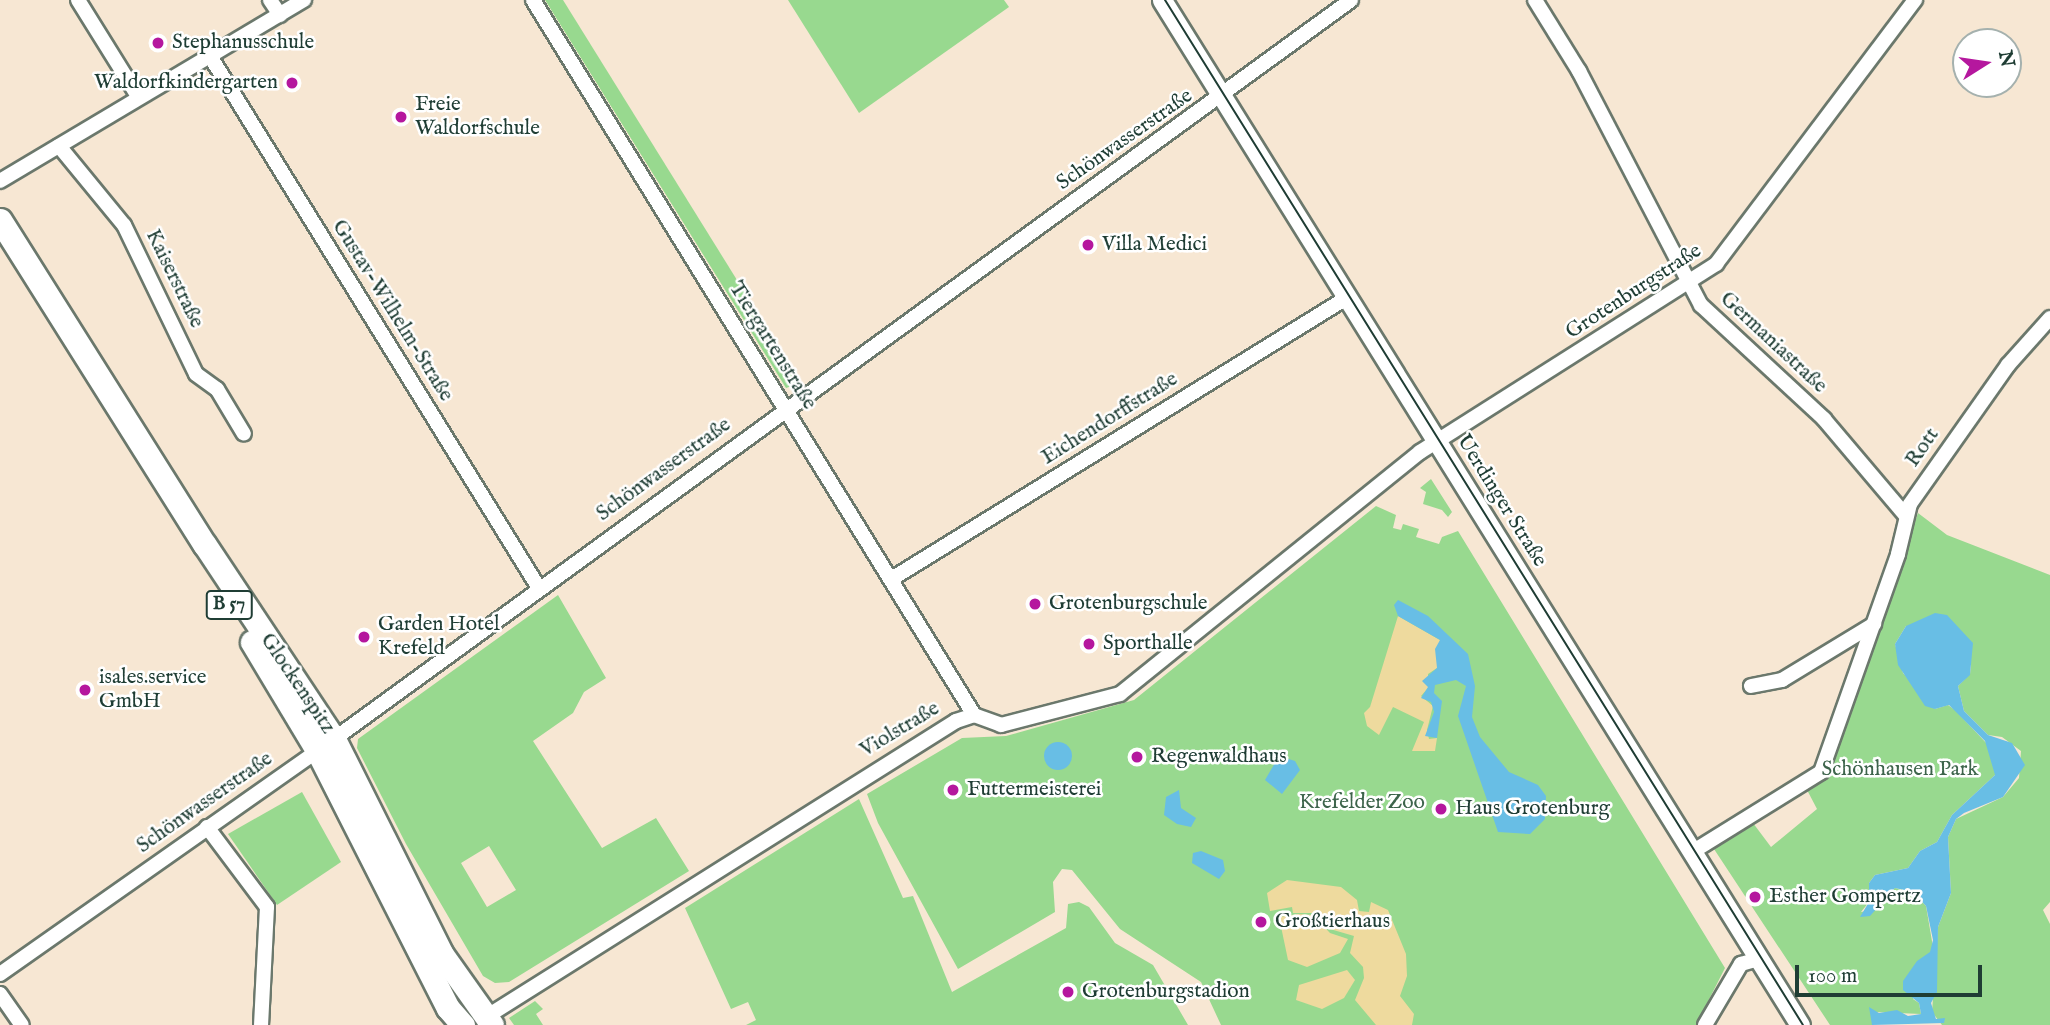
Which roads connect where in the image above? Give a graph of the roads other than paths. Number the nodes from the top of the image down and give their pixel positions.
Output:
1 (78, 0) edge
2 (270, 0) edge
3 (304, 0) edge
4 (533, 0) edge
5 (1162, 0) edge
6 (1351, 0) edge
7 (1535, 0) edge
8 (1915, 0) edge
9 (280, 15) junction
10 (210, 56) junction
11 (1222, 96) junction
12 (139, 98) junction
13 (58, 146) junction
14 (0, 181) edge
15 (0, 220) edge
16 (0, 243) edge
17 (1689, 285) junction
18 (1348, 297) junction
19 (2050, 318) edge
20 (786, 408) junction
21 (244, 434) dead end
22 (1437, 441) junction
23 (1905, 515) junction
24 (893, 578) junction
25 (539, 588) junction
26 (1874, 624) junction
27 (1751, 685) dead end
28 (974, 715) junction
29 (325, 744) junction
30 (207, 827) junction
31 (1692, 852) junction
32 (1759, 959) junction
33 (0, 974) edge
34 (0, 994) edge
35 (455, 1019) edge
36 (489, 1021) edge
37 (22, 1025) edge
38 (261, 1025) edge
39 (1705, 1025) edge
40 (1800, 1025) edge

1 - 12 street
2 - 9 street
3 - 9 street
4 - 20 street, Tiergartenstraße
5 - 11 main road, Uerdinger Straße
6 - 11 street, Schönwasserstraße
7 - 17 street, Germaniastraße
8 - 17 street, Grotenburgstraße
9 - 10 street
10 - 12 street
10 - 25 street, Gustav-Wilhelm-Straße
11 - 18 main road, Uerdinger Straße
11 - 20 street, Schönwasserstraße
12 - 13 street
13 - 14 street
13 - 21 street, Kaiserstraße
15 - 29 main road, Glockenspitz / B 57
16 - 29 main road, Glockenspitz / B 57
17 - 22 street, Grotenburgstraße
17 - 23 street, Germaniastraße
18 - 22 main road, Uerdinger Straße
18 - 24 street, Eichendorffstraße
19 - 23 street, Rott
20 - 24 street, Tiergartenstraße
20 - 25 street, Schönwasserstraße
22 - 28 street, Violstraße
22 - 31 main road, Uerdinger Straße
23 - 26 street, Rott
24 - 28 street, Tiergartenstraße
25 - 29 street, Schönwasserstraße
26 - 27 street
26 - 31 street, Rott
28 - 36 street, Violstraße
29 - 30 street, Schönwasserstraße
29 - 35 main road, Glockenspitz / B 57
29 - 36 main road, Glockenspitz / B 57
30 - 33 street, Schönwasserstraße
30 - 38 street
31 - 32 main road, Uerdinger Straße
32 - 39 street
32 - 40 main road, Uerdinger Straße
34 - 37 street

